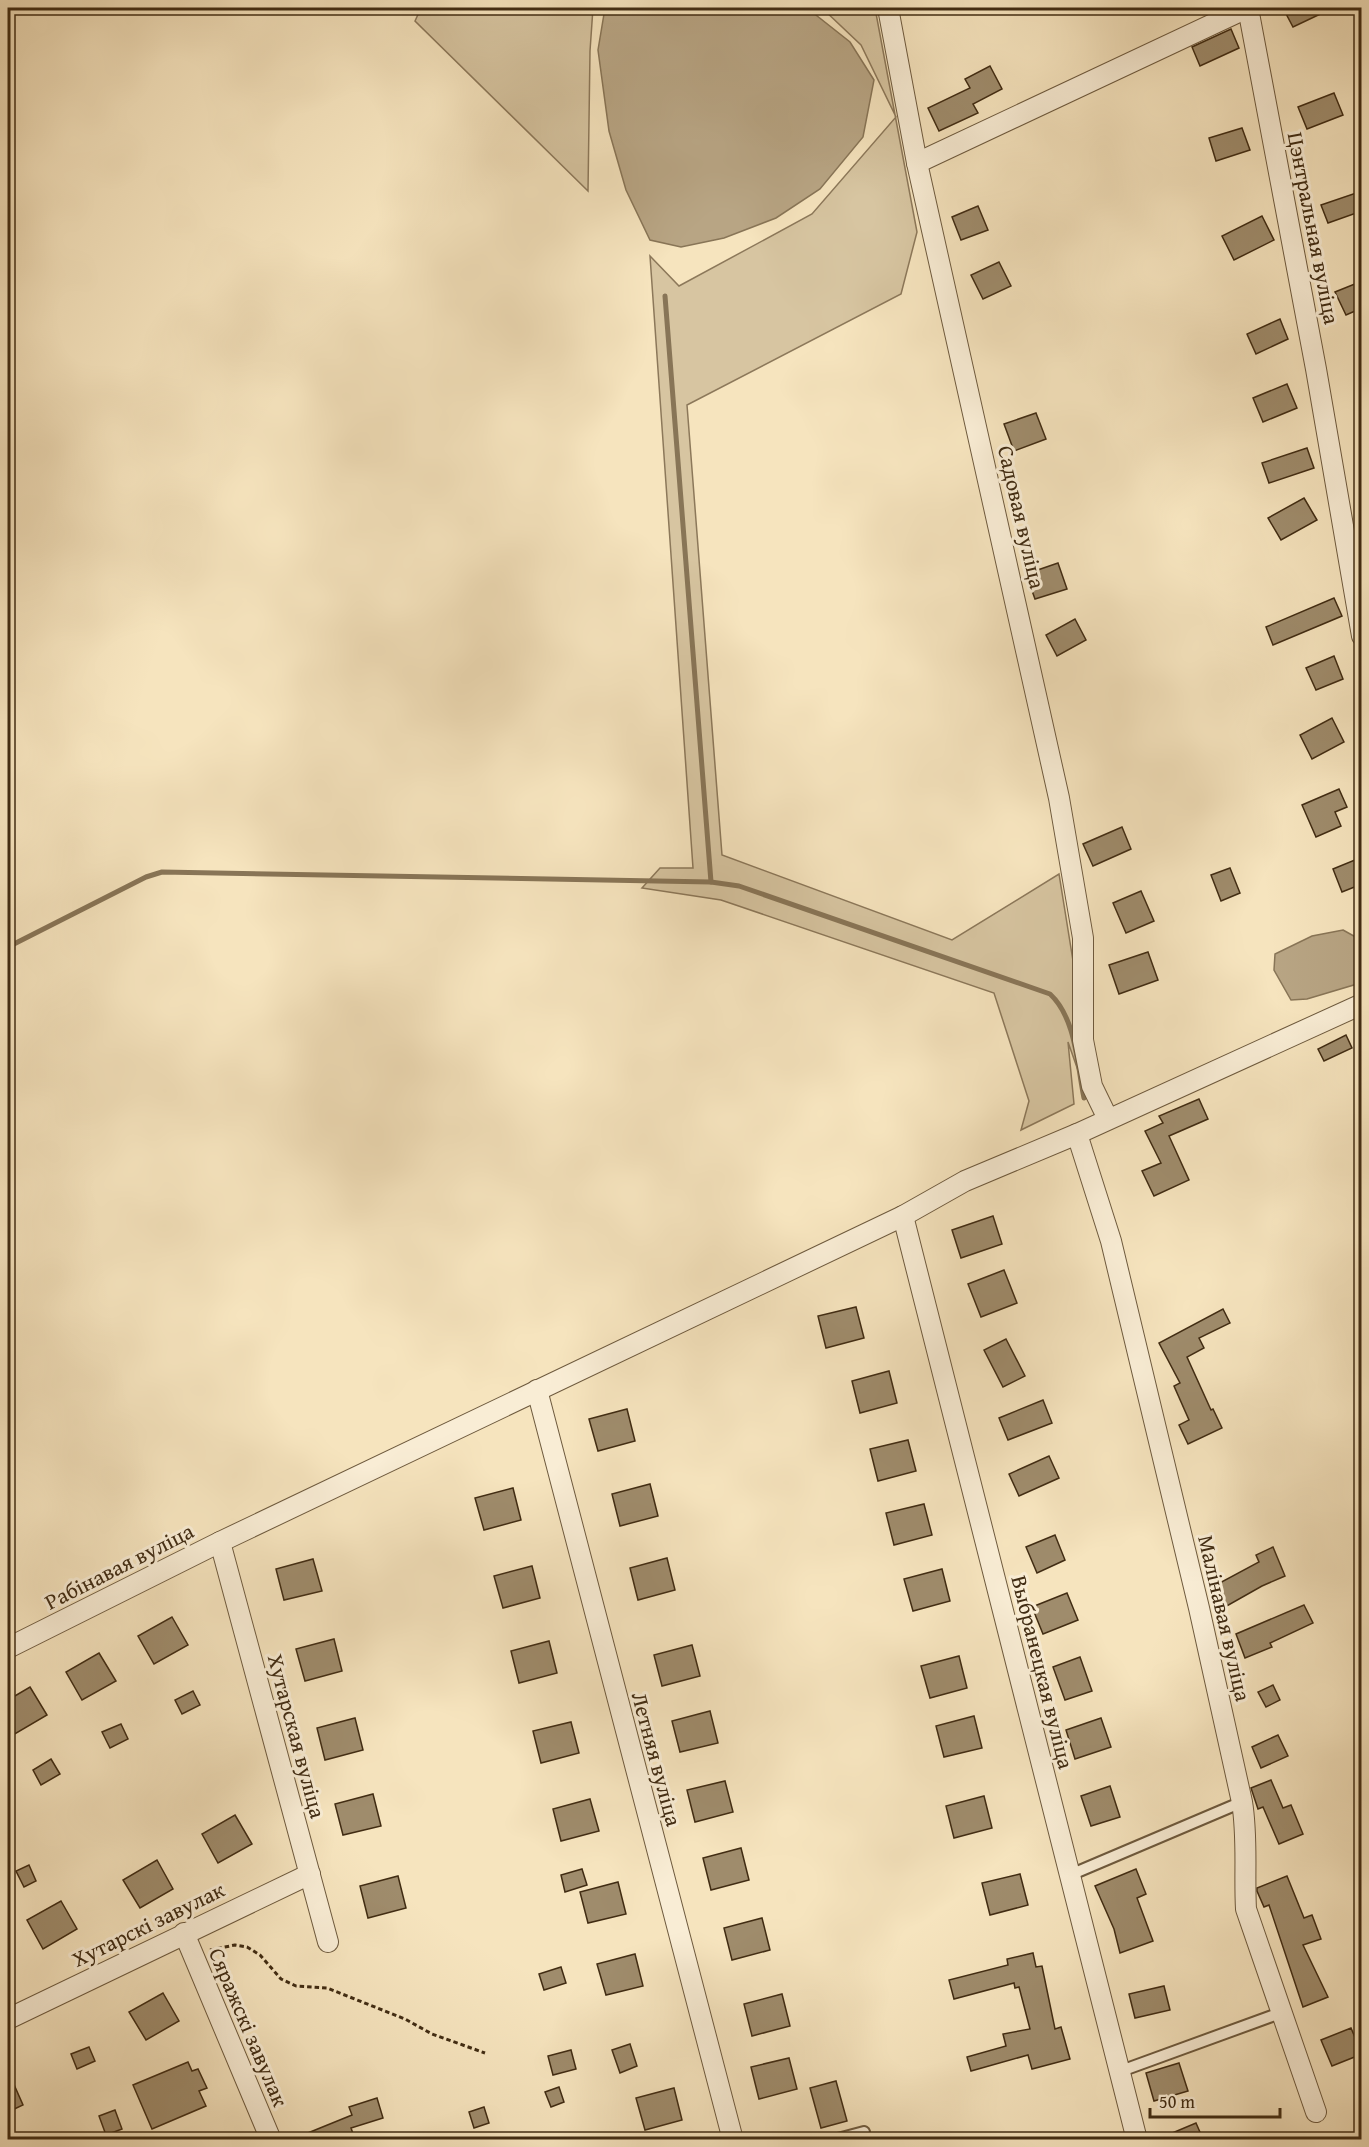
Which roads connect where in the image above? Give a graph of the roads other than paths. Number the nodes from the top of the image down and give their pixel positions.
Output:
1 (888, 8) edge
2 (1248, 8) edge
3 (917, 163) junction
4 (1362, 636) edge
5 (1362, 1004) edge
6 (1108, 1119) junction
7 (1077, 1134) junction
8 (903, 1216) junction
9 (537, 1390) junction
10 (220, 1542) junction
11 (8, 1648) edge
12 (1242, 1803) junction
13 (310, 1874) junction
14 (1070, 1875) junction
15 (184, 1933) junction
16 (328, 1942) dead end
17 (1282, 2012) junction
18 (8, 2019) edge
19 (1121, 2071) junction
20 (1316, 2112) dead end
21 (864, 2132) dead end
22 (271, 2139) edge
23 (733, 2139) edge
24 (834, 2139) edge
25 (1137, 2139) edge

1 - 3 street, Садовая вуліца
2 - 3 street
2 - 4 street, Цэнтральная вуліца
3 - 6 street, Садовая вуліца
5 - 6 street, Рабінавая вуліца
6 - 7 street, Рабінавая вуліца
7 - 8 street, Рабінавая вуліца
7 - 12 street, Малінавая вуліца
8 - 9 street, Рабінавая вуліца
8 - 14 street, Выбранецкая вуліца
9 - 10 street, Рабінавая вуліца
9 - 23 street, Летняя вуліца
10 - 11 street, Рабінавая вуліца
10 - 13 street, Хутарская вуліца
12 - 14 lane
12 - 17 street, Малінавая вуліца
13 - 15 street, Хутарскі завулак
13 - 16 street, Хутарская вуліца
14 - 19 street, Выбранецкая вуліца
15 - 18 street, Хутарскі завулак
15 - 22 street, Сяражскі завулак
17 - 19 lane
17 - 20 street, Малінавая вуліца
19 - 25 street, Выбранецкая вуліца
21 - 24 lane

